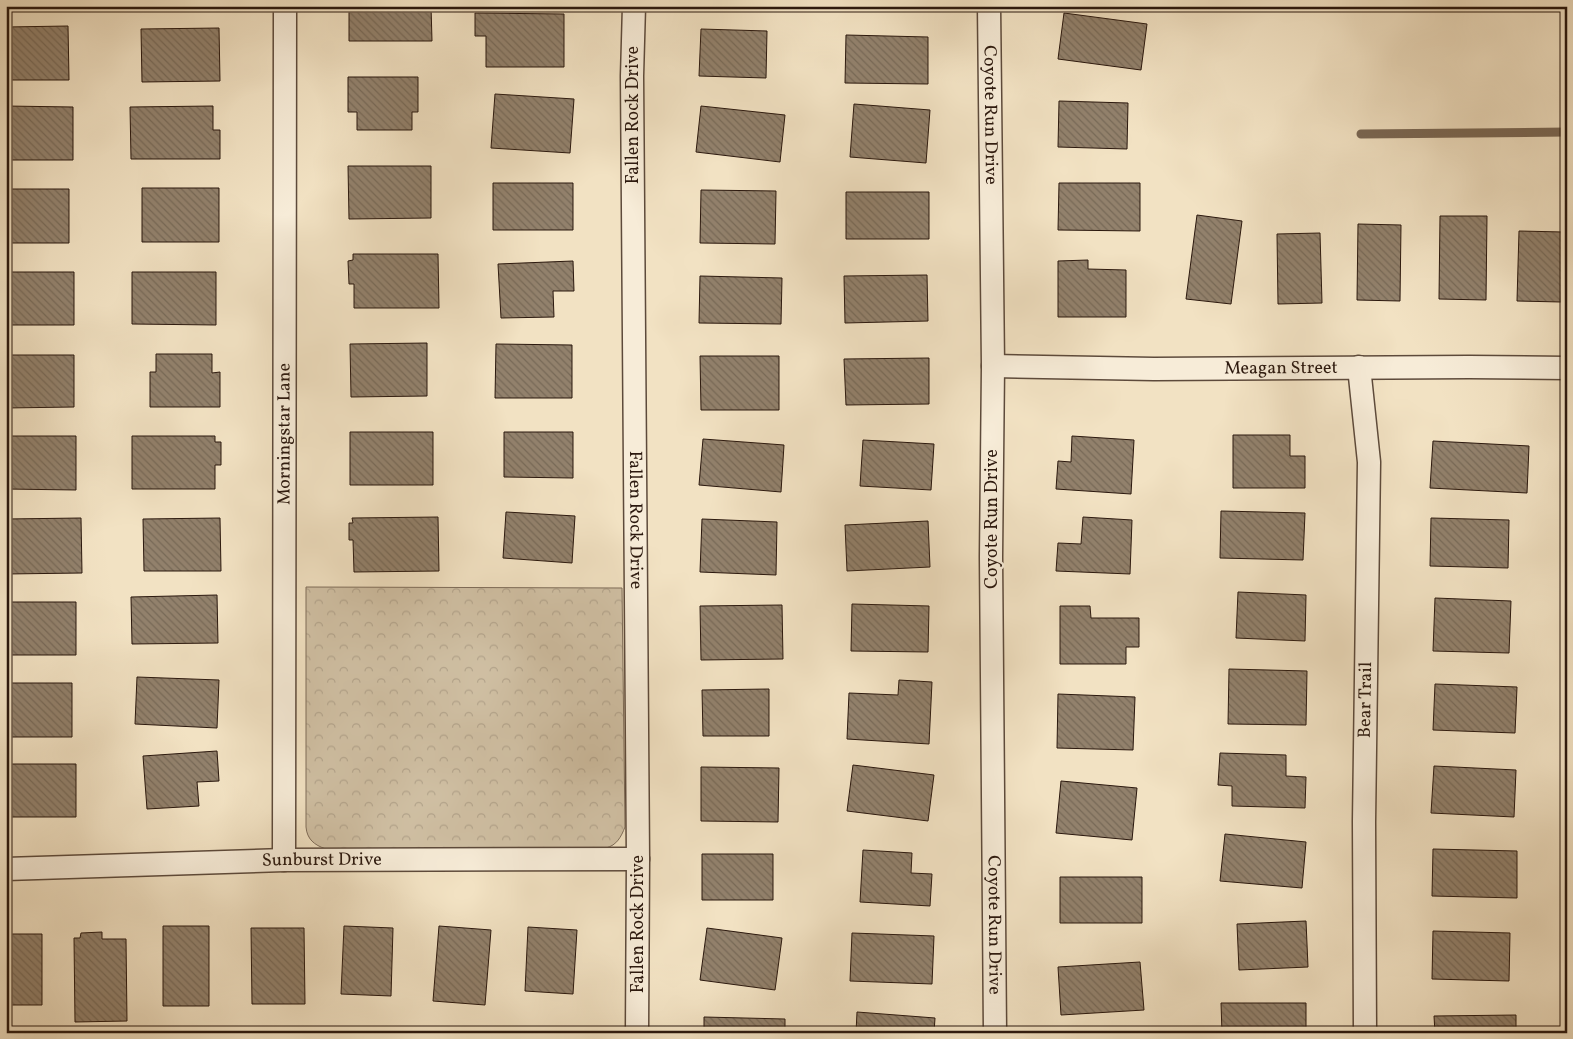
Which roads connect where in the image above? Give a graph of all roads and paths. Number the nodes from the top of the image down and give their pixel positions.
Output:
1 (285, 6) edge
2 (634, 6) edge
3 (989, 6) edge
4 (993, 366) junction
5 (1359, 367) junction
6 (1567, 368) edge
7 (638, 859) junction
8 (284, 860) junction
9 (6, 869) edge
10 (637, 1033) edge
11 (995, 1033) edge
12 (1365, 1033) edge

1 - 8 street, Morningstar Lane
2 - 7 street, Fallen Rock Drive
3 - 4 street, Coyote Run Drive
4 - 5 street, Meagan Street
4 - 11 street, Coyote Run Drive
5 - 6 street, Meagan Street
5 - 12 street, Bear Trail
7 - 8 street, Sunburst Drive
7 - 10 street, Fallen Rock Drive
8 - 9 street, Sunburst Drive

